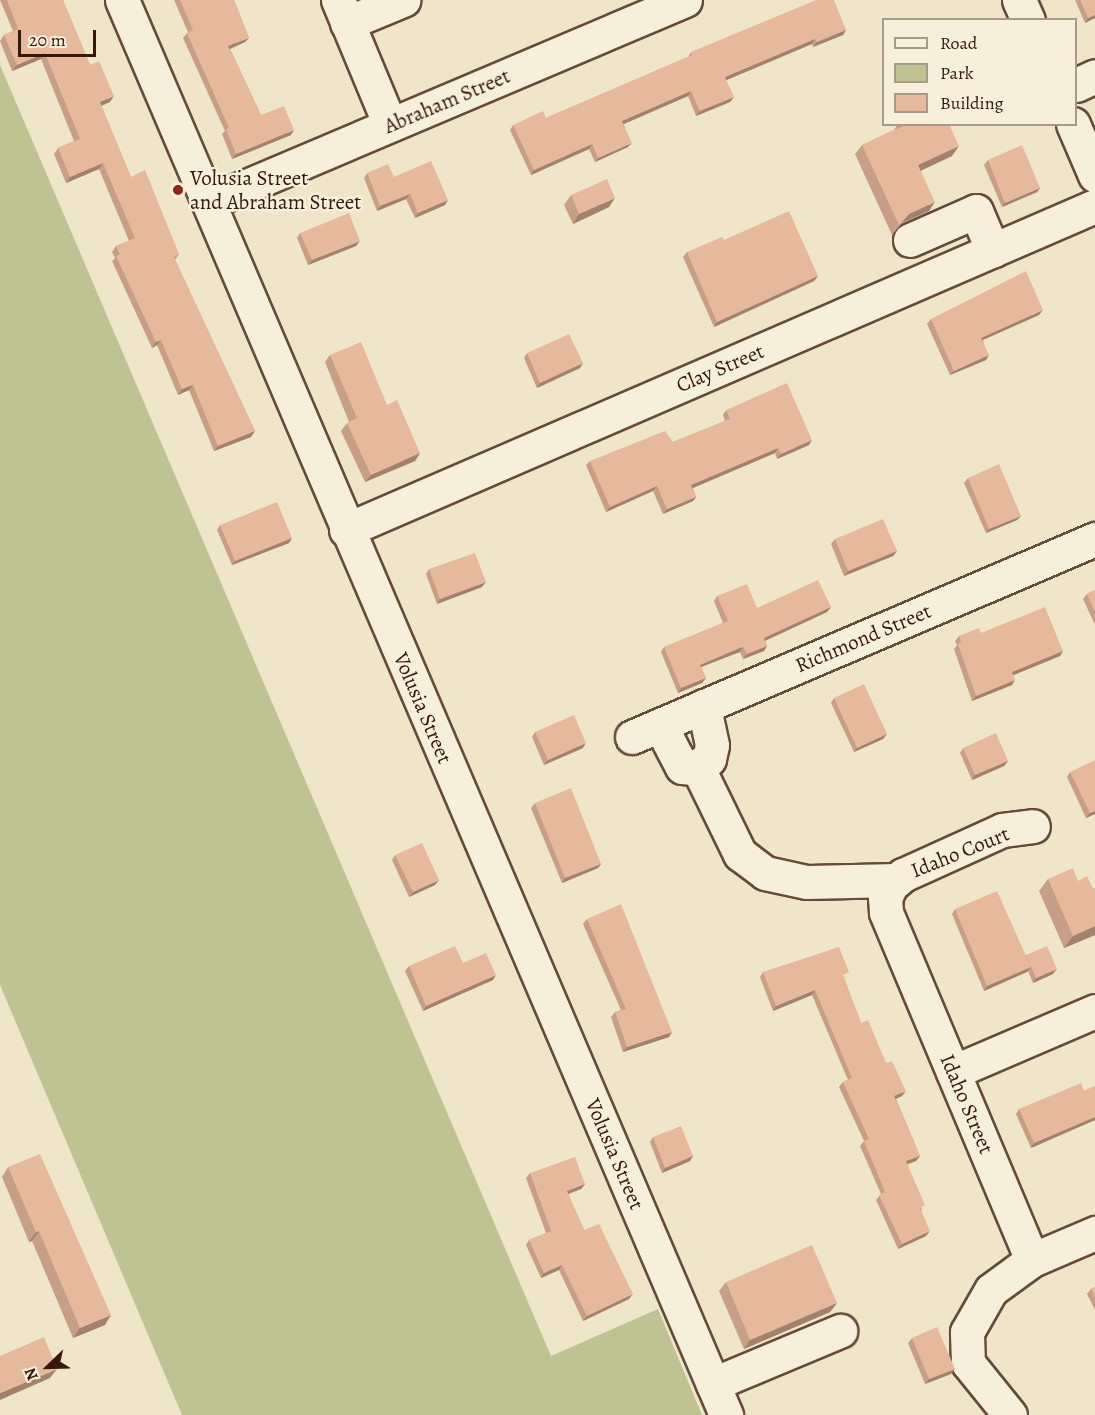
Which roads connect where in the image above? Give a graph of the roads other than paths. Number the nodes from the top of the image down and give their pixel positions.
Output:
1 (122, 0) edge
2 (403, 0) edge
3 (685, 0) edge
4 (1020, 0) edge
5 (342, 12) edge
6 (1027, 18) edge
7 (1095, 76) edge
8 (1077, 84) edge
9 (390, 125) junction
10 (1074, 126) edge
11 (1095, 175) edge
12 (209, 202) junction
13 (1095, 206) edge
14 (909, 240) dead end
15 (993, 250) junction
16 (346, 530) junction
17 (1095, 540) edge
18 (704, 706) junction
19 (697, 766) junction
20 (1033, 826) dead end
21 (894, 882) junction
22 (1095, 1011) edge
23 (953, 1072) junction
24 (1095, 1233) edge
25 (1032, 1260) junction
26 (840, 1331) dead end
27 (713, 1384) junction
28 (726, 1415) edge
29 (1010, 1415) edge

1 - 12 street, Volusia Street
2 - 5 street
3 - 9 street, Abraham Street
4 - 6 street
5 - 9 street
7 - 8 street
9 - 12 street, Abraham Street
10 - 11 street
12 - 16 street, Volusia Street
13 - 15 street, Clay Street
14 - 15 street
15 - 16 street, Clay Street
16 - 27 street, Volusia Street
17 - 18 street, Richmond Street
18 - 19 street
18 - 19 street, Richmond Street
19 - 21 street
20 - 21 street, Idaho Court
21 - 23 street, Idaho Street
22 - 23 street
23 - 25 street, Idaho Street
24 - 25 street
25 - 29 street
26 - 27 street
27 - 28 street, Volusia Street

